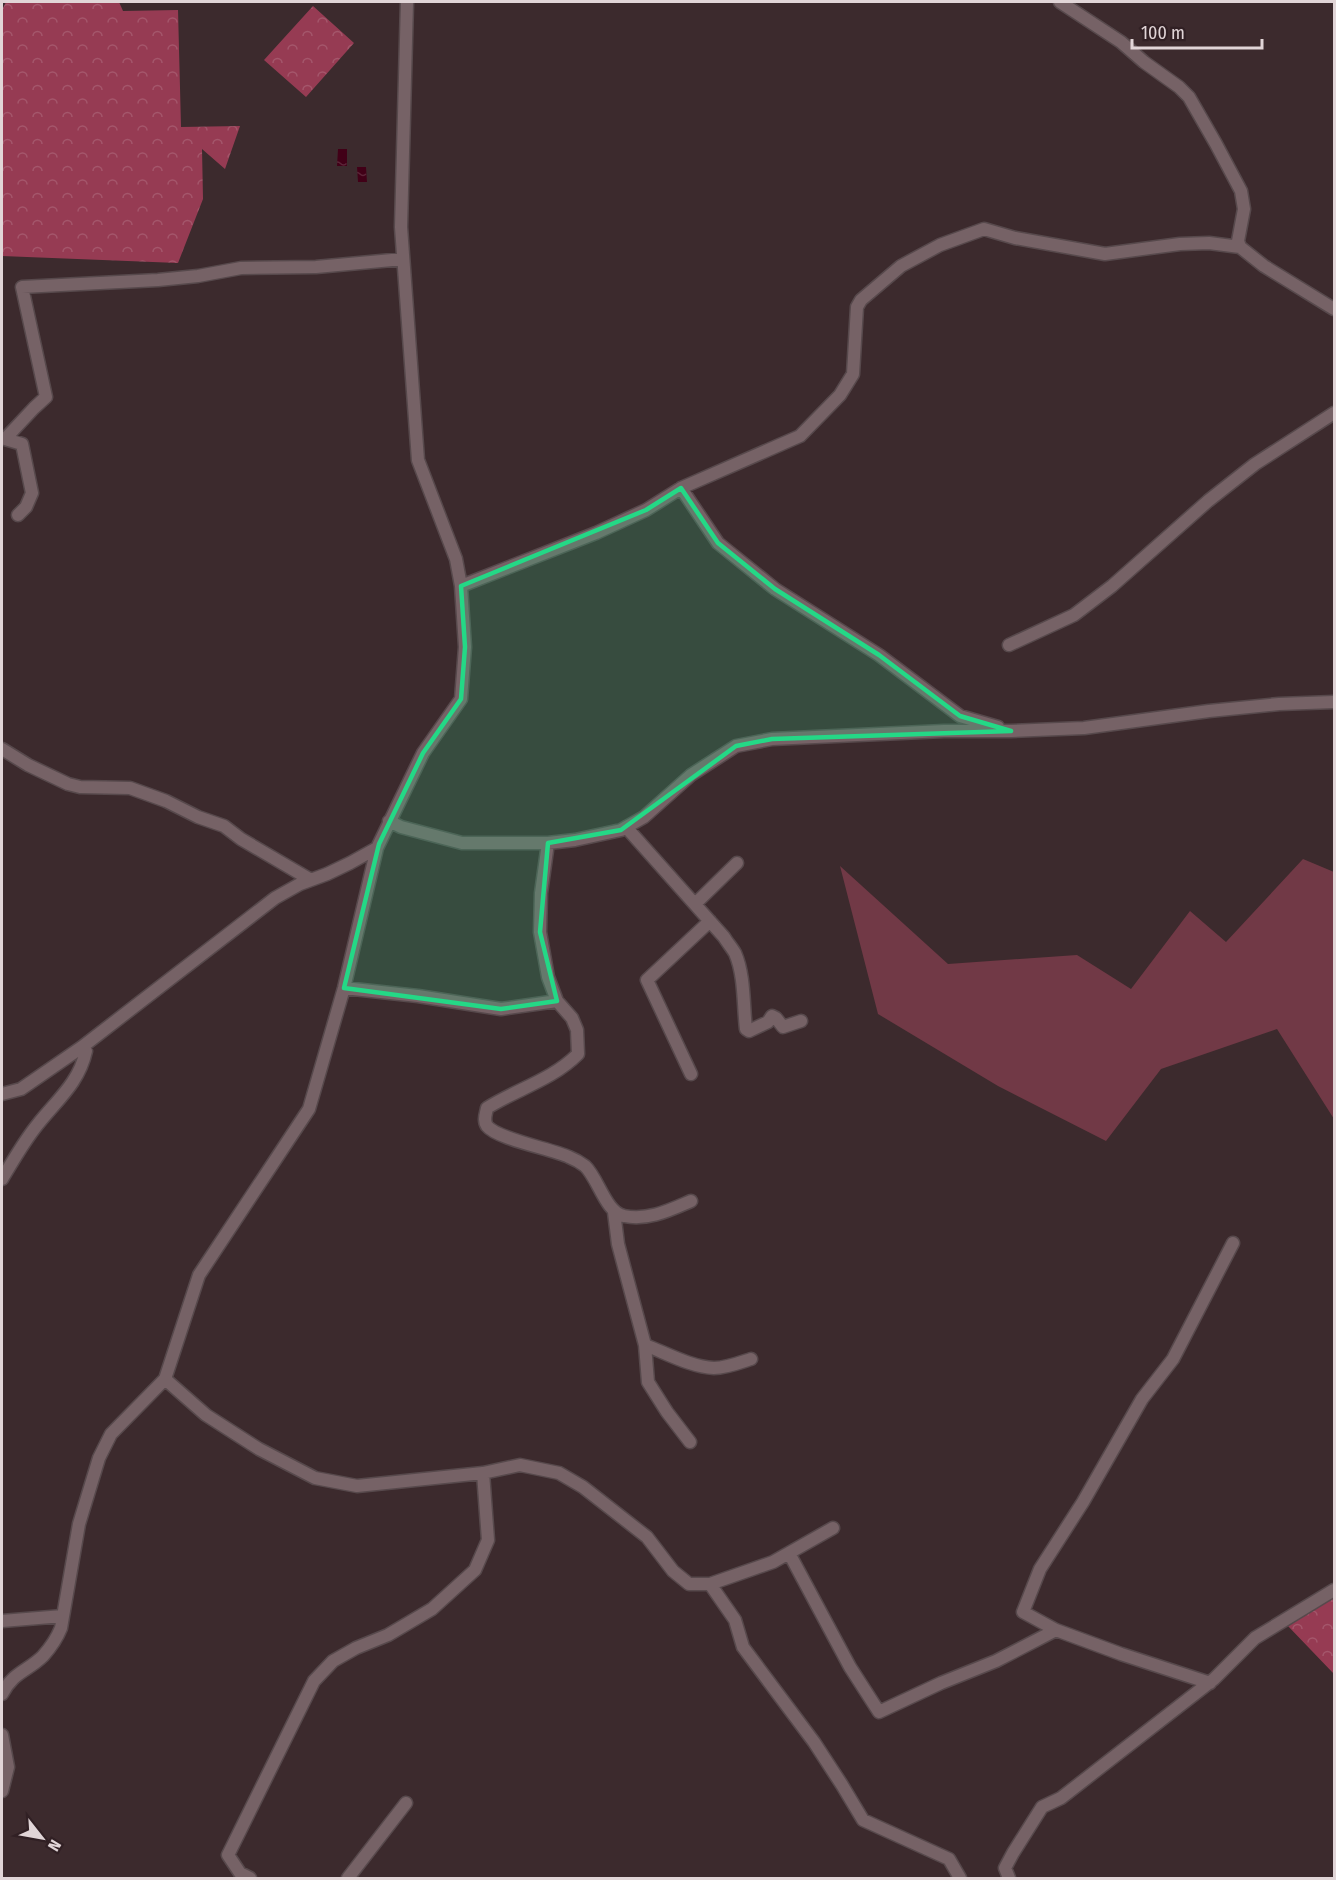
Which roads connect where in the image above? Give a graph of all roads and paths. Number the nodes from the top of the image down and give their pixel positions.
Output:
1 (407, 2) edge
2 (1060, 2) edge
3 (1240, 247) junction
4 (403, 259) junction
5 (1335, 309) edge
6 (1335, 413) edge
7 (681, 488) junction
8 (18, 514) dead end
9 (461, 586) junction
10 (1009, 645) dead end
11 (1335, 702) edge
12 (1011, 731) junction
13 (2, 749) edge
14 (389, 821) junction
15 (626, 827) junction
16 (548, 843) junction
17 (378, 848) junction
18 (737, 862) dead end
19 (311, 880) junction
20 (695, 904) junction
21 (710, 921) junction
22 (344, 988) junction
23 (557, 1001) junction
24 (801, 1021) dead end
25 (82, 1047) junction
26 (691, 1074) dead end
27 (2, 1094) edge
28 (2, 1179) edge
29 (691, 1201) dead end
30 (614, 1212) junction
31 (1233, 1243) dead end
32 (645, 1345) junction
33 (751, 1359) dead end
34 (165, 1379) junction
35 (690, 1442) dead end
36 (483, 1473) junction
37 (833, 1528) dead end
38 (789, 1553) junction
39 (710, 1584) junction
40 (1335, 1590) edge
41 (63, 1616) junction
42 (2, 1621) edge
43 (1056, 1630) junction
44 (1210, 1683) junction
45 (2, 1694) edge
46 (2, 1735) edge
47 (2, 1791) edge
48 (406, 1803) dead end
49 (250, 1878) edge
50 (348, 1878) edge
51 (960, 1878) edge
52 (1010, 1878) edge

1 - 4 street
2 - 3 street
3 - 5 street
3 - 7 street
4 - 8 street
4 - 9 street
6 - 10 street
7 - 9 street
7 - 12 street
9 - 14 street
11 - 12 street
12 - 15 street
13 - 19 street
14 - 16 street
14 - 17 street
15 - 16 street
15 - 20 street
16 - 23 street
17 - 19 street
17 - 22 street
18 - 20 street
19 - 25 street
20 - 21 street
21 - 24 street
21 - 26 street
22 - 23 street
22 - 34 street
23 - 30 street
25 - 27 street
25 - 28 street
29 - 30 street
30 - 32 street
31 - 43 street
32 - 33 street
32 - 35 street
34 - 36 street
34 - 41 street
36 - 39 street
36 - 49 street
37 - 38 street
38 - 39 street
38 - 43 street
39 - 51 street
40 - 44 street
41 - 42 street
41 - 45 street
43 - 44 street
44 - 52 street
46 - 47 street
48 - 50 street

